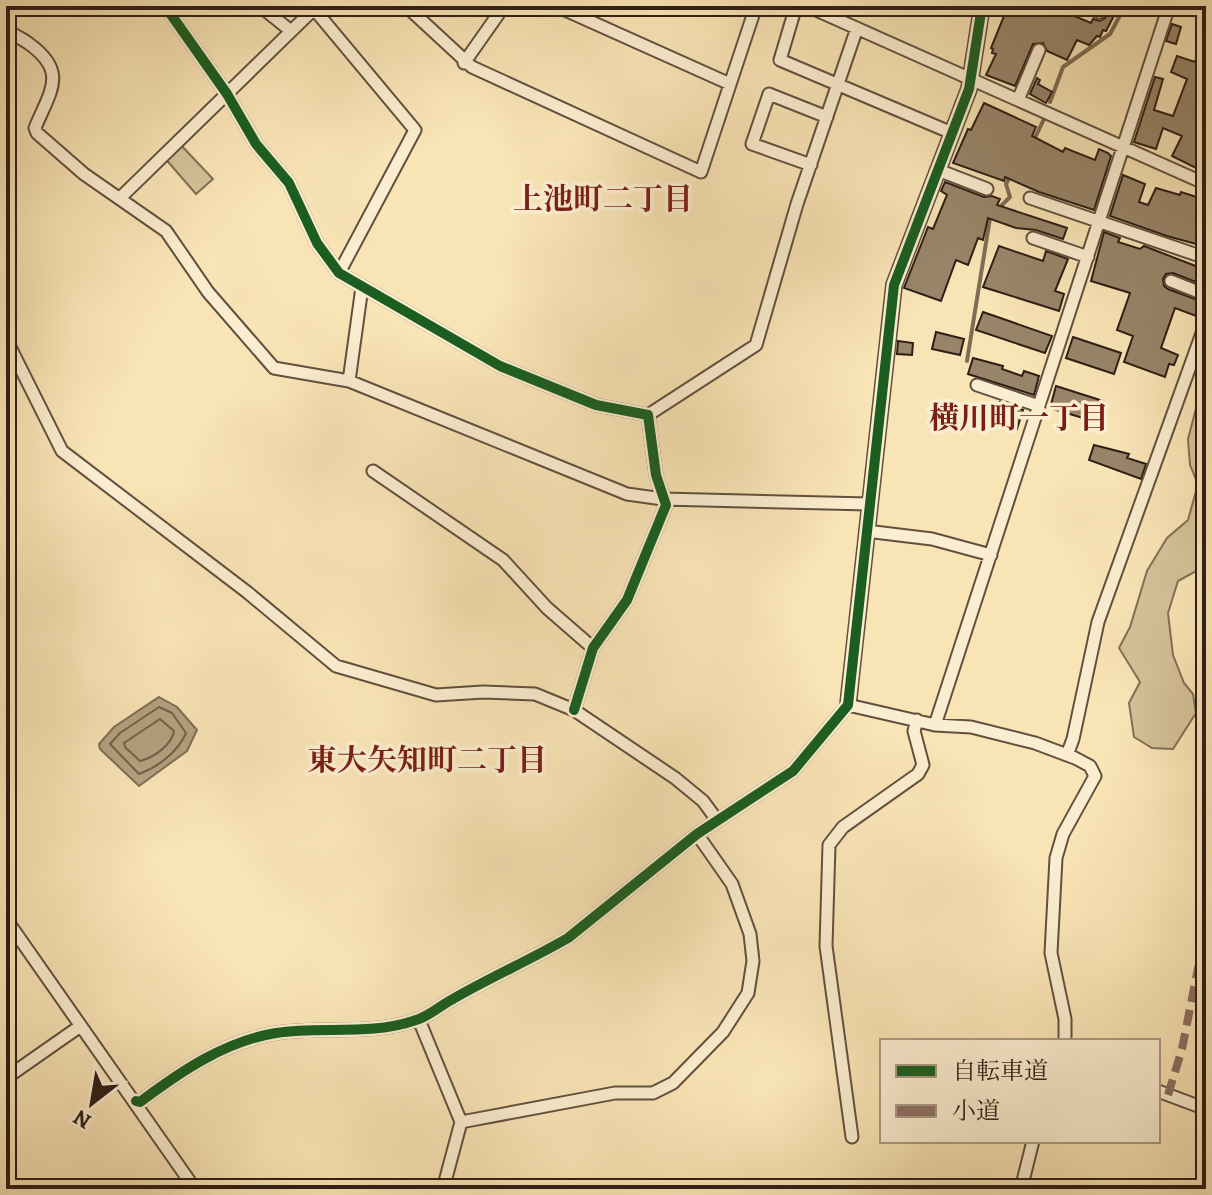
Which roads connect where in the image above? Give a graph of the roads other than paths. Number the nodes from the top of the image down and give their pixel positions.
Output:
1 (165, 6) edge
2 (260, 6) edge
3 (406, 6) edge
4 (504, 6) edge
5 (556, 6) edge
6 (756, 6) edge
7 (796, 6) edge
8 (807, 6) edge
9 (982, 6) edge
10 (1086, 6) edge
11 (1101, 6) edge
12 (1169, 6) edge
13 (316, 8) edge
14 (857, 28) junction
15 (6, 29) edge
16 (291, 31) junction
17 (1039, 50) dead end
18 (464, 63) junction
19 (971, 77) junction
20 (730, 84) junction
21 (838, 86) junction
22 (227, 94) junction
23 (1018, 100) junction
24 (827, 117) junction
25 (952, 133) junction
26 (1123, 148) junction
27 (811, 165) junction
28 (938, 170) junction
29 (1206, 184) edge
30 (987, 189) dead end
31 (120, 198) junction
32 (1030, 198) dead end
33 (1099, 222) junction
34 (1033, 238) dead end
35 (1088, 257) junction
36 (1206, 258) edge
37 (339, 273) junction
38 (1171, 281) dead end
39 (362, 287) junction
40 (1206, 295) edge
41 (1206, 322) edge
42 (6, 339) edge
43 (349, 381) junction
44 (977, 385) dead end
45 (1039, 406) junction
46 (648, 415) junction
47 (373, 471) dead end
48 (663, 499) junction
49 (869, 504) junction
50 (866, 531) junction
51 (991, 555) junction
52 (593, 648) junction
53 (848, 705) junction
54 (574, 710) junction
55 (917, 720) junction
56 (935, 725) junction
57 (1067, 755) junction
58 (717, 820) junction
59 (697, 834) junction
60 (6, 919) edge
61 (419, 1020) junction
62 (84, 1030) junction
63 (1065, 1039) edge
64 (6, 1078) edge
65 (1160, 1092) edge
66 (136, 1101) junction
67 (1206, 1109) edge
68 (461, 1122) junction
69 (852, 1137) dead end
70 (1032, 1143) edge
71 (195, 1189) edge
72 (443, 1189) edge
73 (1021, 1189) edge

1 - 22 street
2 - 16 street
3 - 18 street
4 - 18 street
5 - 20 street
6 - 20 street
7 - 21 street
8 - 14 street
9 - 19 street
10 - 11 street
12 - 26 street
13 - 16 street
13 - 37 street
14 - 19 street
14 - 21 street
15 - 31 street
16 - 22 street
17 - 23 street
18 - 20 street
19 - 23 street
19 - 25 street
21 - 24 street
21 - 25 street
22 - 31 street
22 - 37 street
23 - 26 street
24 - 27 street
24 - 27 street
25 - 28 street
26 - 29 street
26 - 33 street
27 - 46 street
28 - 30 street
28 - 49 street
31 - 43 street
32 - 33 street
33 - 35 street
33 - 36 street
34 - 35 street
35 - 45 street
37 - 39 street
38 - 40 street
39 - 43 street
39 - 46 street
41 - 57 street
42 - 54 street
43 - 48 street
44 - 45 street
45 - 51 street
46 - 48 street
47 - 52 street
48 - 49 street
48 - 52 street
49 - 50 street
50 - 51 street
50 - 53 street
51 - 56 street
52 - 54 street
53 - 55 street
53 - 58 street
54 - 58 street
55 - 56 street
55 - 69 street
56 - 57 street
57 - 63 street
58 - 59 street
59 - 61 street
59 - 68 street
60 - 62 street
61 - 66 street
61 - 68 street
62 - 64 street
62 - 66 street
65 - 67 street
66 - 71 street
68 - 72 street
70 - 73 street

